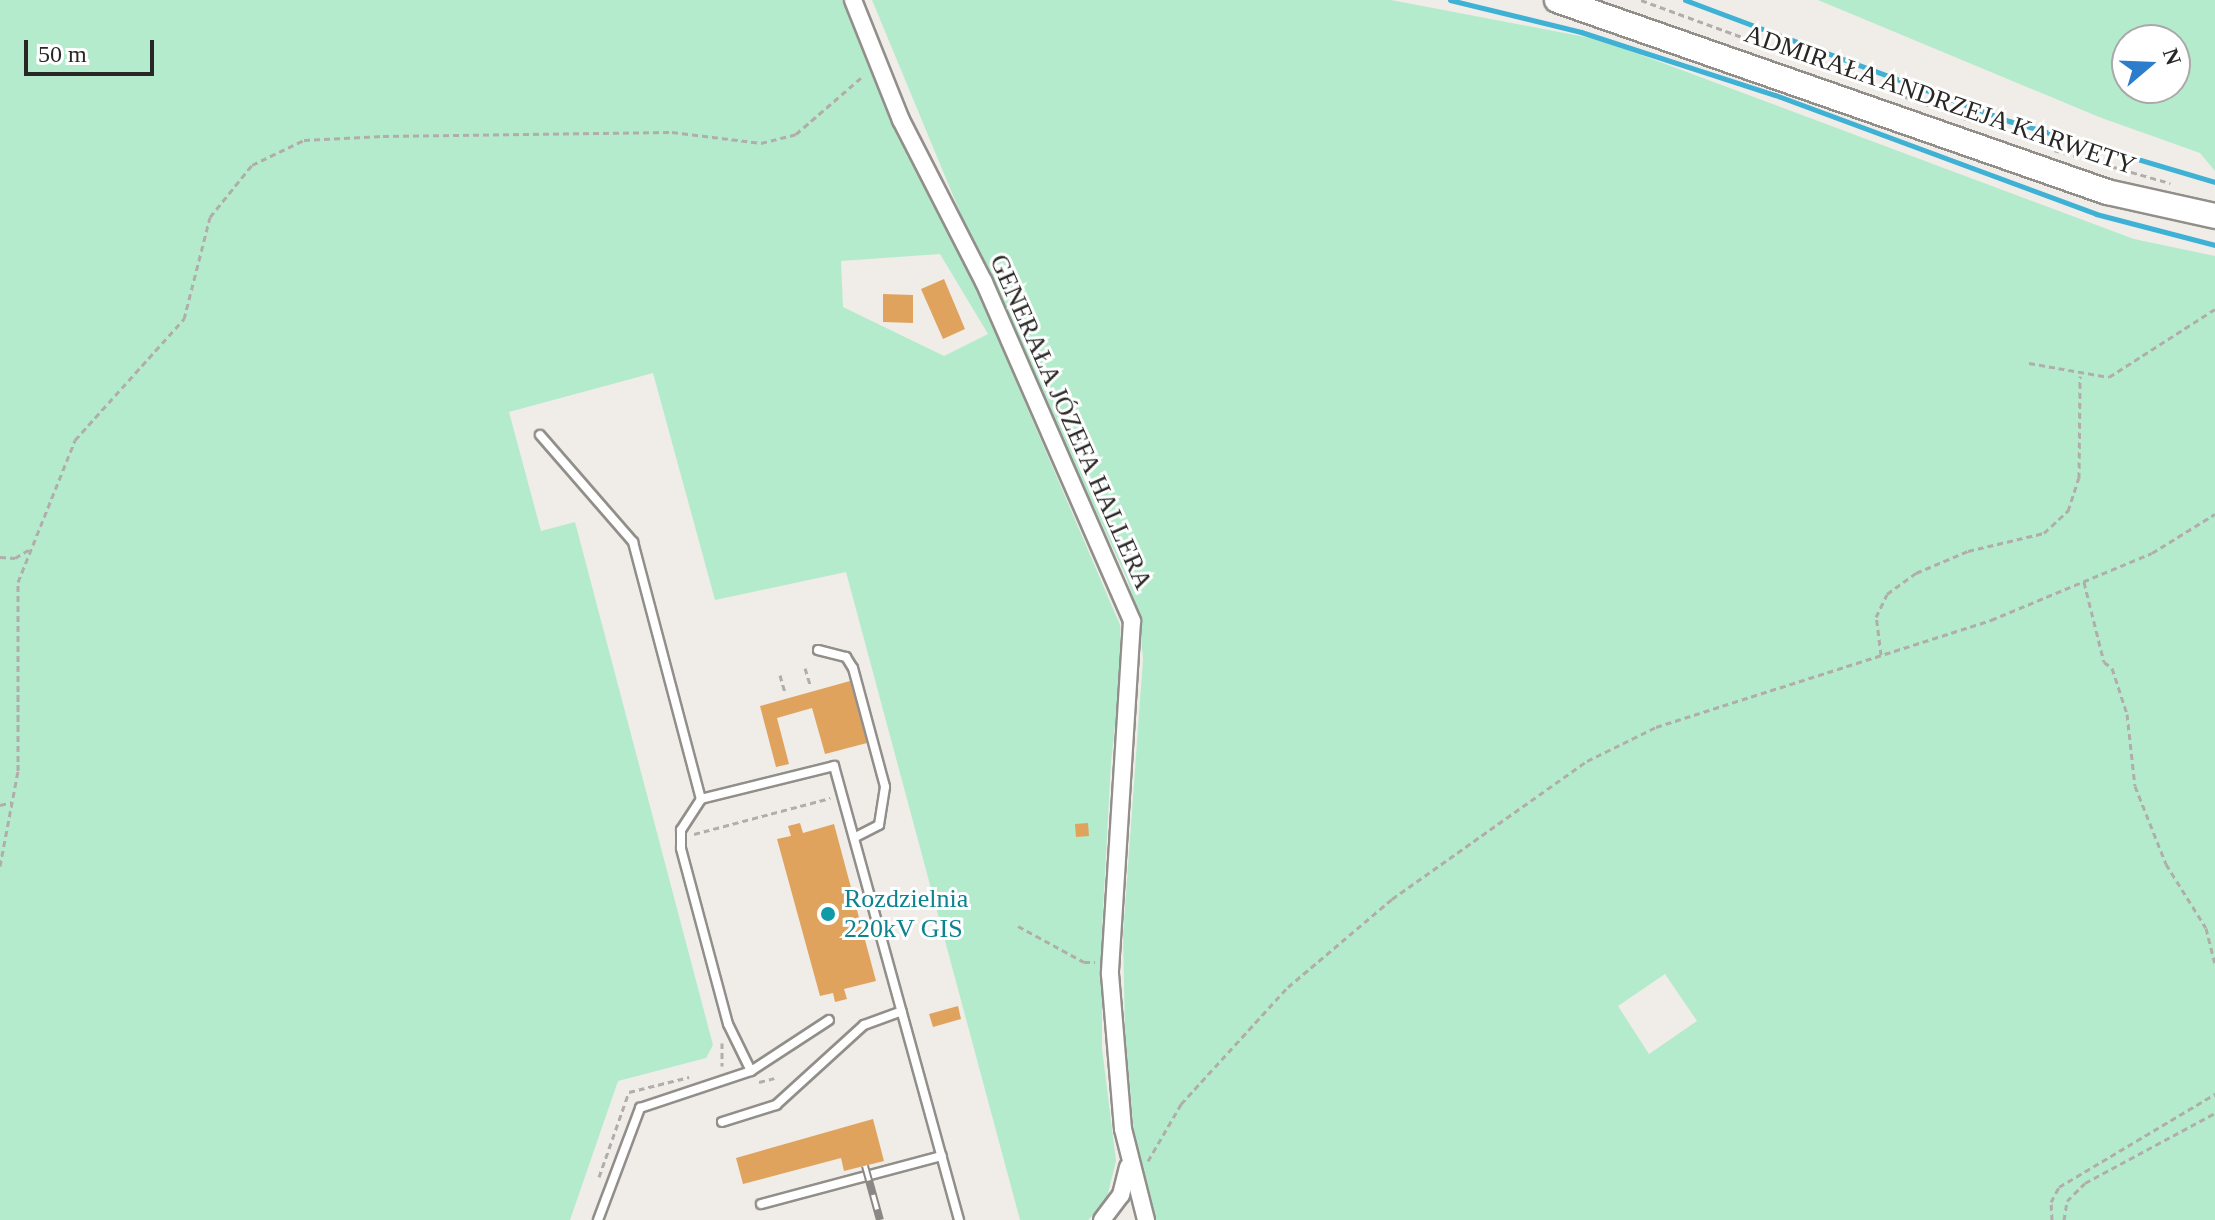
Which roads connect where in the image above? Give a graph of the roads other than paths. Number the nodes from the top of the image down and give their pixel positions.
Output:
1 (853, 0) edge
2 (1557, 0) edge
3 (2215, 216) edge
4 (540, 435) dead end
5 (818, 650) dead end
6 (701, 799) junction
7 (854, 838) junction
8 (902, 1011) junction
9 (829, 1020) dead end
10 (751, 1071) junction
11 (722, 1122) dead end
12 (942, 1156) junction
13 (1129, 1161) junction
14 (761, 1204) dead end
15 (598, 1220) edge
16 (959, 1220) edge
17 (1102, 1220) edge
18 (1146, 1220) edge

1 - 13 street, GENERAŁA JÓZEFA HALLERA
2 - 3 main road, ADMIRAŁA ANDRZEJA KARWETY
4 - 6 lane
5 - 7 lane
6 - 7 lane
6 - 10 lane
7 - 8 lane
8 - 11 lane
8 - 12 lane
9 - 10 lane
10 - 15 lane
12 - 14 lane
12 - 16 lane
13 - 17 street
13 - 18 street, GENERAŁA JÓZEFA HALLERA

